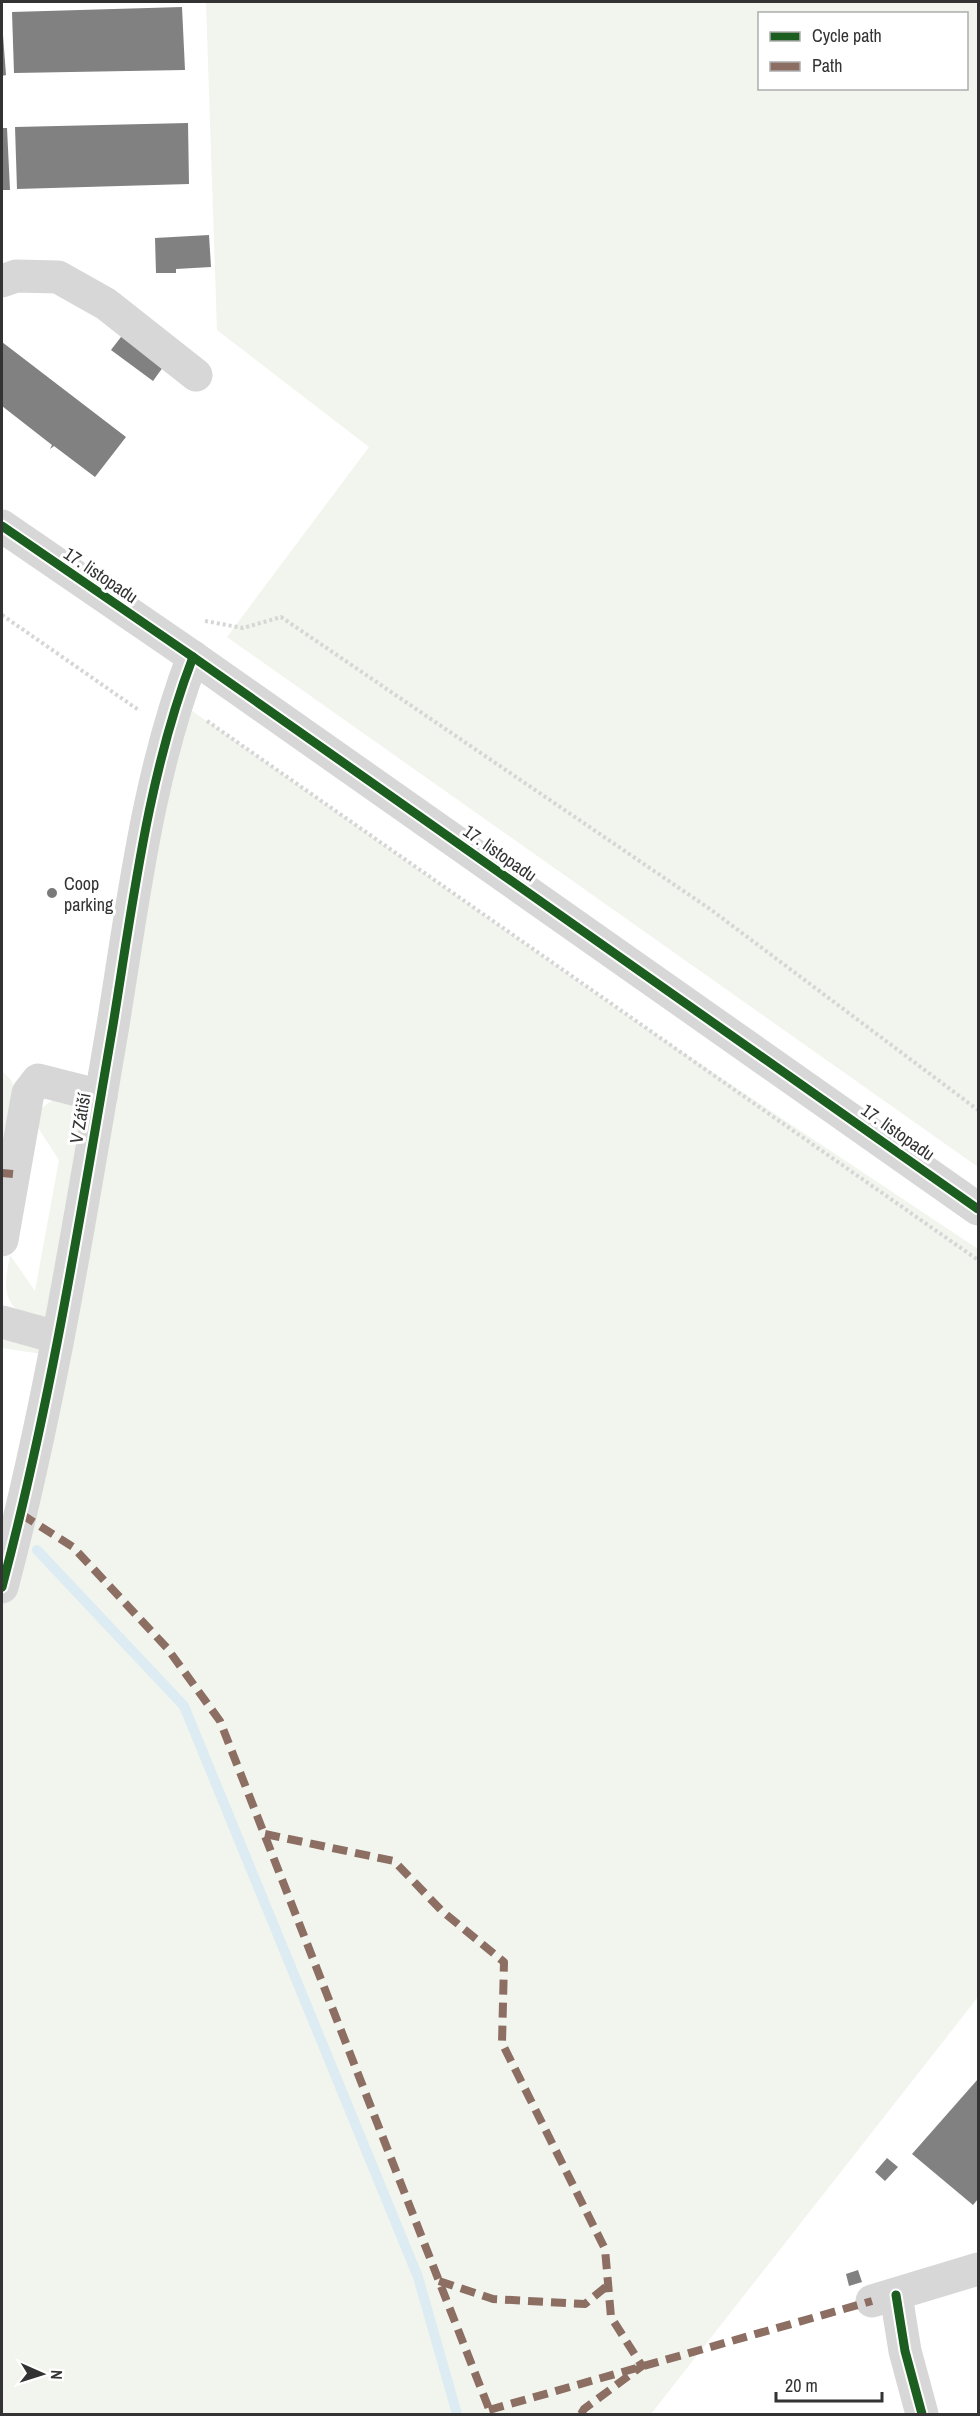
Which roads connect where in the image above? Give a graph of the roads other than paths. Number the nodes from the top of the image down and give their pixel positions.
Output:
1 (2, 281) edge
2 (196, 375) dead end
3 (2, 526) edge
4 (193, 657) junction
5 (101, 1096) junction
6 (978, 1209) edge
7 (2, 1240) edge
8 (2, 1322) edge
9 (56, 1337) junction
10 (2, 1587) edge
11 (978, 2269) edge
12 (922, 2415) edge

1 - 2 street
3 - 4 street, 17. listopadu
4 - 5 street, V Zátiší
4 - 6 street, 17. listopadu
5 - 7 street
5 - 9 street, V Zátiší
8 - 9 street
9 - 10 street, V Zátiší
11 - 12 street

